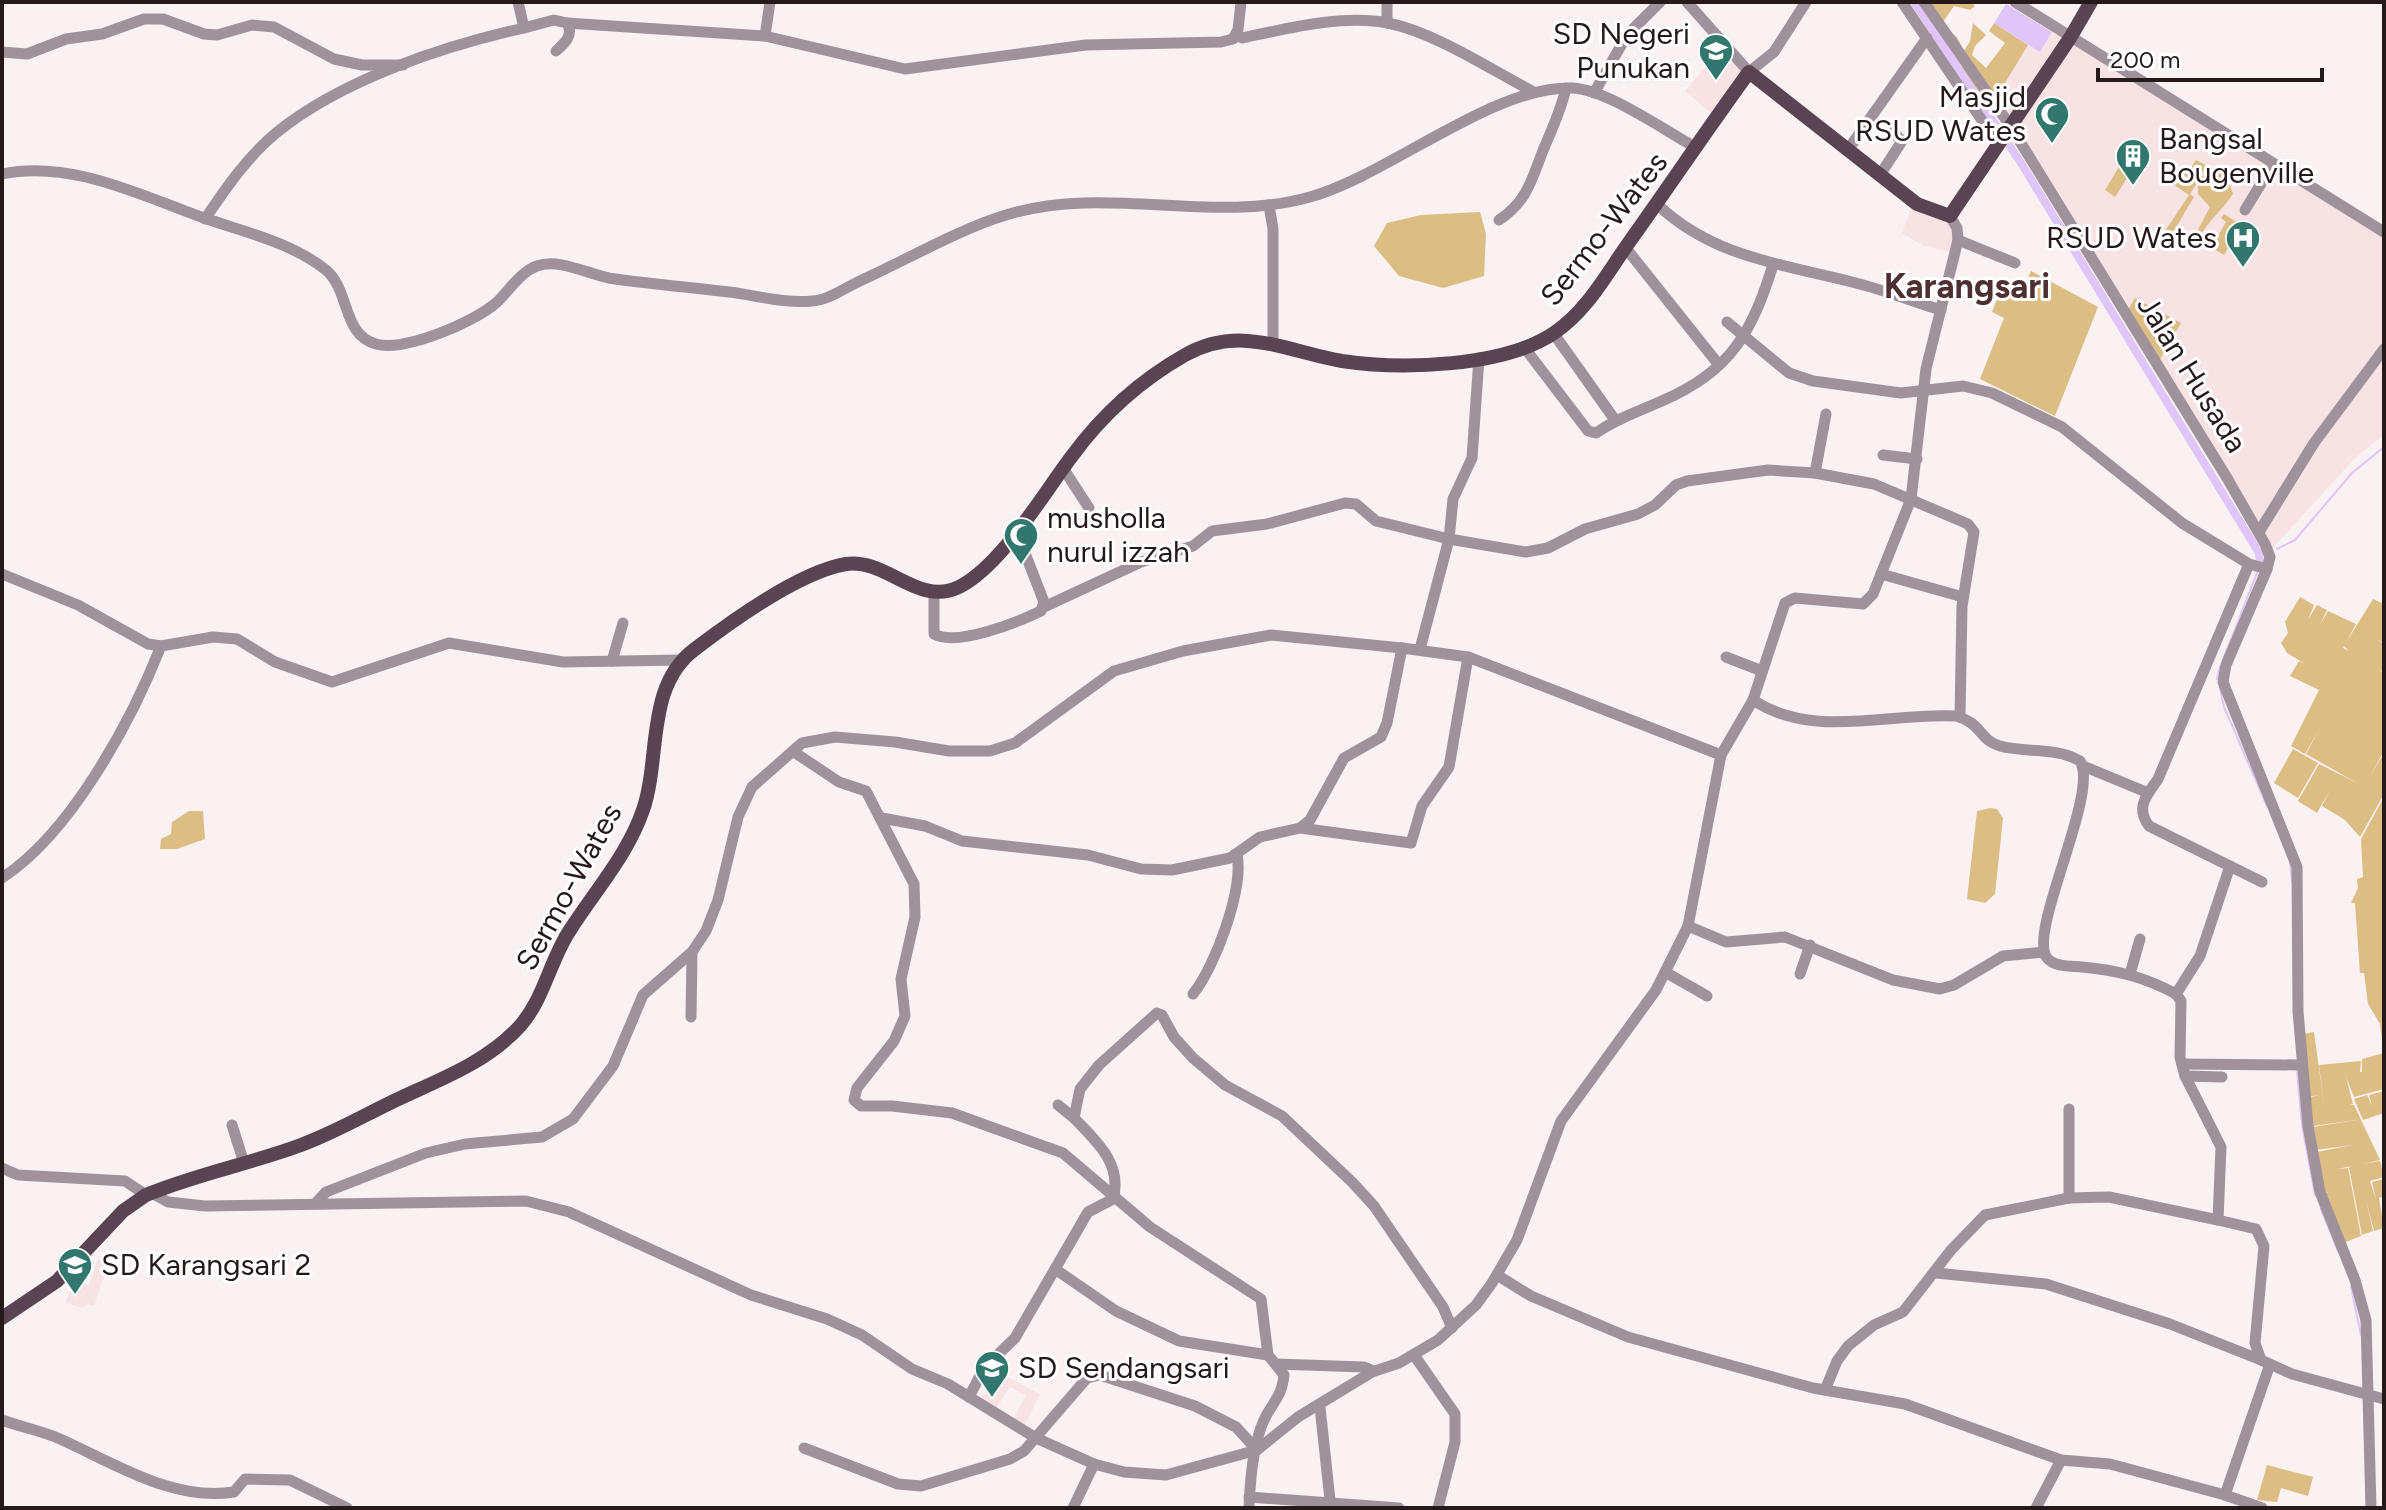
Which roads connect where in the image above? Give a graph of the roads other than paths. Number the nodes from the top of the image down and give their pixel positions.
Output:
1 (518, 2) edge
2 (770, 2) edge
3 (1241, 2) edge
4 (1387, 2) edge
5 (1660, 2) edge
6 (1806, 2) edge
7 (1902, 2) edge
8 (1924, 2) edge
9 (2015, 2) edge
10 (2091, 2) edge
11 (1694, 5) edge
12 (567, 23) junction
13 (1387, 23) junction
14 (524, 28) junction
15 (1236, 34) junction
16 (765, 36) junction
17 (1927, 38) junction
18 (2070, 38) junction
19 (1945, 48) junction
20 (556, 51) dead end
21 (2, 52) edge
22 (403, 65) junction
23 (1749, 72) junction
24 (1566, 88) junction
25 (1532, 91) junction
26 (1594, 93) junction
27 (1891, 130) dead end
28 (2004, 136) junction
29 (1697, 148) junction
30 (1847, 151) junction
31 (2273, 164) junction
32 (2, 174) edge
33 (1880, 175) junction
34 (1269, 205) junction
35 (1658, 205) junction
36 (2245, 210) dead end
37 (1950, 216) junction
38 (205, 219) junction
39 (1499, 220) dead end
40 (2384, 232) edge
41 (1958, 240) junction
42 (1625, 247) junction
43 (2015, 263) dead end
44 (1773, 265) junction
45 (1941, 310) junction
46 (1727, 322) dead end
47 (1554, 334) junction
48 (1747, 336) junction
49 (1273, 345) junction
50 (1524, 347) junction
51 (2384, 349) edge
52 (1479, 358) junction
53 (1719, 365) junction
54 (1922, 392) junction
55 (1826, 414) dead end
56 (1615, 420) junction
57 (1883, 455) dead end
58 (1917, 459) junction
59 (1063, 468) junction
60 (1815, 473) junction
61 (1911, 499) junction
62 (1089, 508) dead end
63 (1016, 530) junction
64 (2259, 532) junction
65 (1449, 539) junction
66 (2249, 564) junction
67 (2267, 569) junction
68 (2, 574) edge
69 (1881, 574) junction
70 (934, 592) junction
71 (1963, 597) junction
72 (1044, 607) junction
73 (623, 623) dead end
74 (161, 646) junction
75 (1402, 648) junction
76 (1420, 649) junction
77 (1468, 657) junction
78 (1726, 657) dead end
79 (681, 660) junction
80 (612, 661) junction
81 (1762, 671) junction
82 (1753, 700) junction
83 (1960, 717) junction
84 (794, 752) junction
85 (1721, 755) junction
86 (2083, 766) junction
87 (2146, 792) junction
88 (882, 818) junction
89 (1300, 828) junction
90 (1237, 854) junction
91 (2230, 866) junction
92 (2, 878) edge
93 (2262, 882) dead end
94 (1688, 926) junction
95 (2140, 939) dead end
96 (1810, 945) junction
97 (692, 952) junction
98 (2044, 952) junction
99 (1665, 972) junction
100 (1800, 974) dead end
101 (2130, 974) junction
102 (1193, 994) dead end
103 (2176, 994) junction
104 (1707, 996) dead end
105 (691, 1017) dead end
106 (2299, 1065) junction
107 (2183, 1070) junction
108 (2222, 1077) dead end
109 (1058, 1105) dead end
110 (2069, 1109) dead end
111 (1074, 1118) junction
112 (232, 1125) dead end
113 (244, 1163) junction
114 (2, 1168) edge
115 (148, 1194) junction
116 (2069, 1198) junction
117 (1113, 1199) junction
118 (315, 1204) junction
119 (2218, 1220) junction
120 (1055, 1269) junction
121 (1936, 1273) junction
122 (1497, 1275) junction
123 (2, 1318) edge
124 (1452, 1328) junction
125 (1414, 1355) junction
126 (1272, 1359) junction
127 (2265, 1363) junction
128 (1374, 1371) junction
129 (1825, 1390) junction
130 (2365, 1393) junction
131 (969, 1397) junction
132 (2384, 1399) edge
133 (1320, 1407) junction
134 (2, 1420) edge
135 (1036, 1438) junction
136 (804, 1448) dead end
137 (1257, 1450) junction
138 (2061, 1460) junction
139 (1094, 1464) junction
140 (2225, 1495) junction
141 (1330, 1500) junction
142 (1249, 1503) edge
143 (347, 1508) edge
144 (1073, 1508) edge
145 (1399, 1508) edge
146 (1438, 1508) edge
147 (2036, 1508) edge
148 (2262, 1508) edge
149 (2371, 1508) edge

1 - 14 street
2 - 16 street
3 - 15 street
4 - 13 street
5 - 26 street
6 - 23 street
7 - 17 street
8 - 19 street
9 - 18 street
10 - 18 main road
11 - 23 street
12 - 14 street
12 - 16 street
12 - 20 street
13 - 15 street
13 - 25 street
14 - 22 street
15 - 16 street
17 - 19 street
17 - 30 street
18 - 28 main road
18 - 31 street
19 - 28 street
19 - 28 street
21 - 22 street
22 - 38 street
23 - 29 main road, Sermo-Wates
23 - 30 main road
24 - 25 street
24 - 26 street
24 - 39 street
25 - 34 street
26 - 29 street
27 - 33 street
28 - 37 main road
28 - 64 street, Jalan Husada
29 - 35 main road, Sermo-Wates
30 - 33 main road
31 - 36 street
31 - 40 street
32 - 38 street
33 - 37 main road
34 - 38 street
34 - 49 street
35 - 42 main road, Sermo-Wates
35 - 44 street
37 - 41 street
41 - 43 street
41 - 45 street
42 - 47 main road, Sermo-Wates
42 - 53 street
44 - 45 street
44 - 48 street
45 - 54 street
46 - 48 street
47 - 50 main road, Sermo-Wates
47 - 56 street
48 - 53 street
48 - 54 street
49 - 52 main road, Sermo-Wates
49 - 59 main road, Sermo-Wates
50 - 52 main road, Sermo-Wates
50 - 56 street
51 - 64 street
52 - 65 street
53 - 56 street
54 - 58 street
54 - 66 street
55 - 60 street
57 - 58 street
58 - 61 street
59 - 62 street
59 - 63 main road, Sermo-Wates
60 - 61 street
60 - 65 street
61 - 69 street
61 - 71 street
63 - 70 main road, Sermo-Wates
63 - 72 street
64 - 67 street, Jalan Husada
65 - 72 street
65 - 76 street
66 - 67 street
66 - 87 street
67 - 106 street
68 - 74 street
69 - 71 street
69 - 81 street
70 - 72 street
70 - 79 main road, Sermo-Wates
71 - 83 street
73 - 80 street
74 - 80 street
74 - 92 street
75 - 76 street
75 - 84 street
75 - 89 street
76 - 77 street
77 - 85 street
77 - 89 street
78 - 81 street
79 - 80 street
79 - 113 main road, Sermo-Wates
81 - 82 street
82 - 83 street
82 - 85 street
83 - 86 street
84 - 88 street
84 - 97 street
85 - 94 street
86 - 87 street
86 - 98 street
87 - 91 street
88 - 90 street
88 - 117 street
89 - 90 street
90 - 102 street
91 - 93 street
91 - 103 street
94 - 96 street
94 - 99 street
95 - 101 street
96 - 98 street
96 - 100 street
97 - 105 street
97 - 118 street
98 - 101 street
99 - 104 street
99 - 122 street
101 - 103 street
103 - 107 street
106 - 107 street
106 - 130 street
107 - 108 street
107 - 119 street
109 - 111 street
110 - 116 street
111 - 117 street
111 - 124 street
112 - 113 street
113 - 115 main road, Sermo-Wates
114 - 115 street
115 - 118 street
115 - 123 main road, Sermo-Wates
116 - 119 street
116 - 121 street
117 - 120 street
117 - 126 street
118 - 131 street
119 - 127 street
120 - 126 street
120 - 131 street
121 - 127 street
121 - 129 street
122 - 124 street
122 - 129 street
124 - 125 street
125 - 128 street
125 - 146 street
126 - 128 street
126 - 137 street
127 - 130 street
127 - 140 street
128 - 133 street
129 - 138 street
130 - 132 street
130 - 149 street
131 - 135 street
133 - 137 street
133 - 141 street
134 - 143 street
135 - 136 street
135 - 137 street
135 - 139 street
137 - 139 street
137 - 142 street
138 - 140 street
138 - 147 street
139 - 144 street
140 - 148 street
141 - 142 street
141 - 145 street

